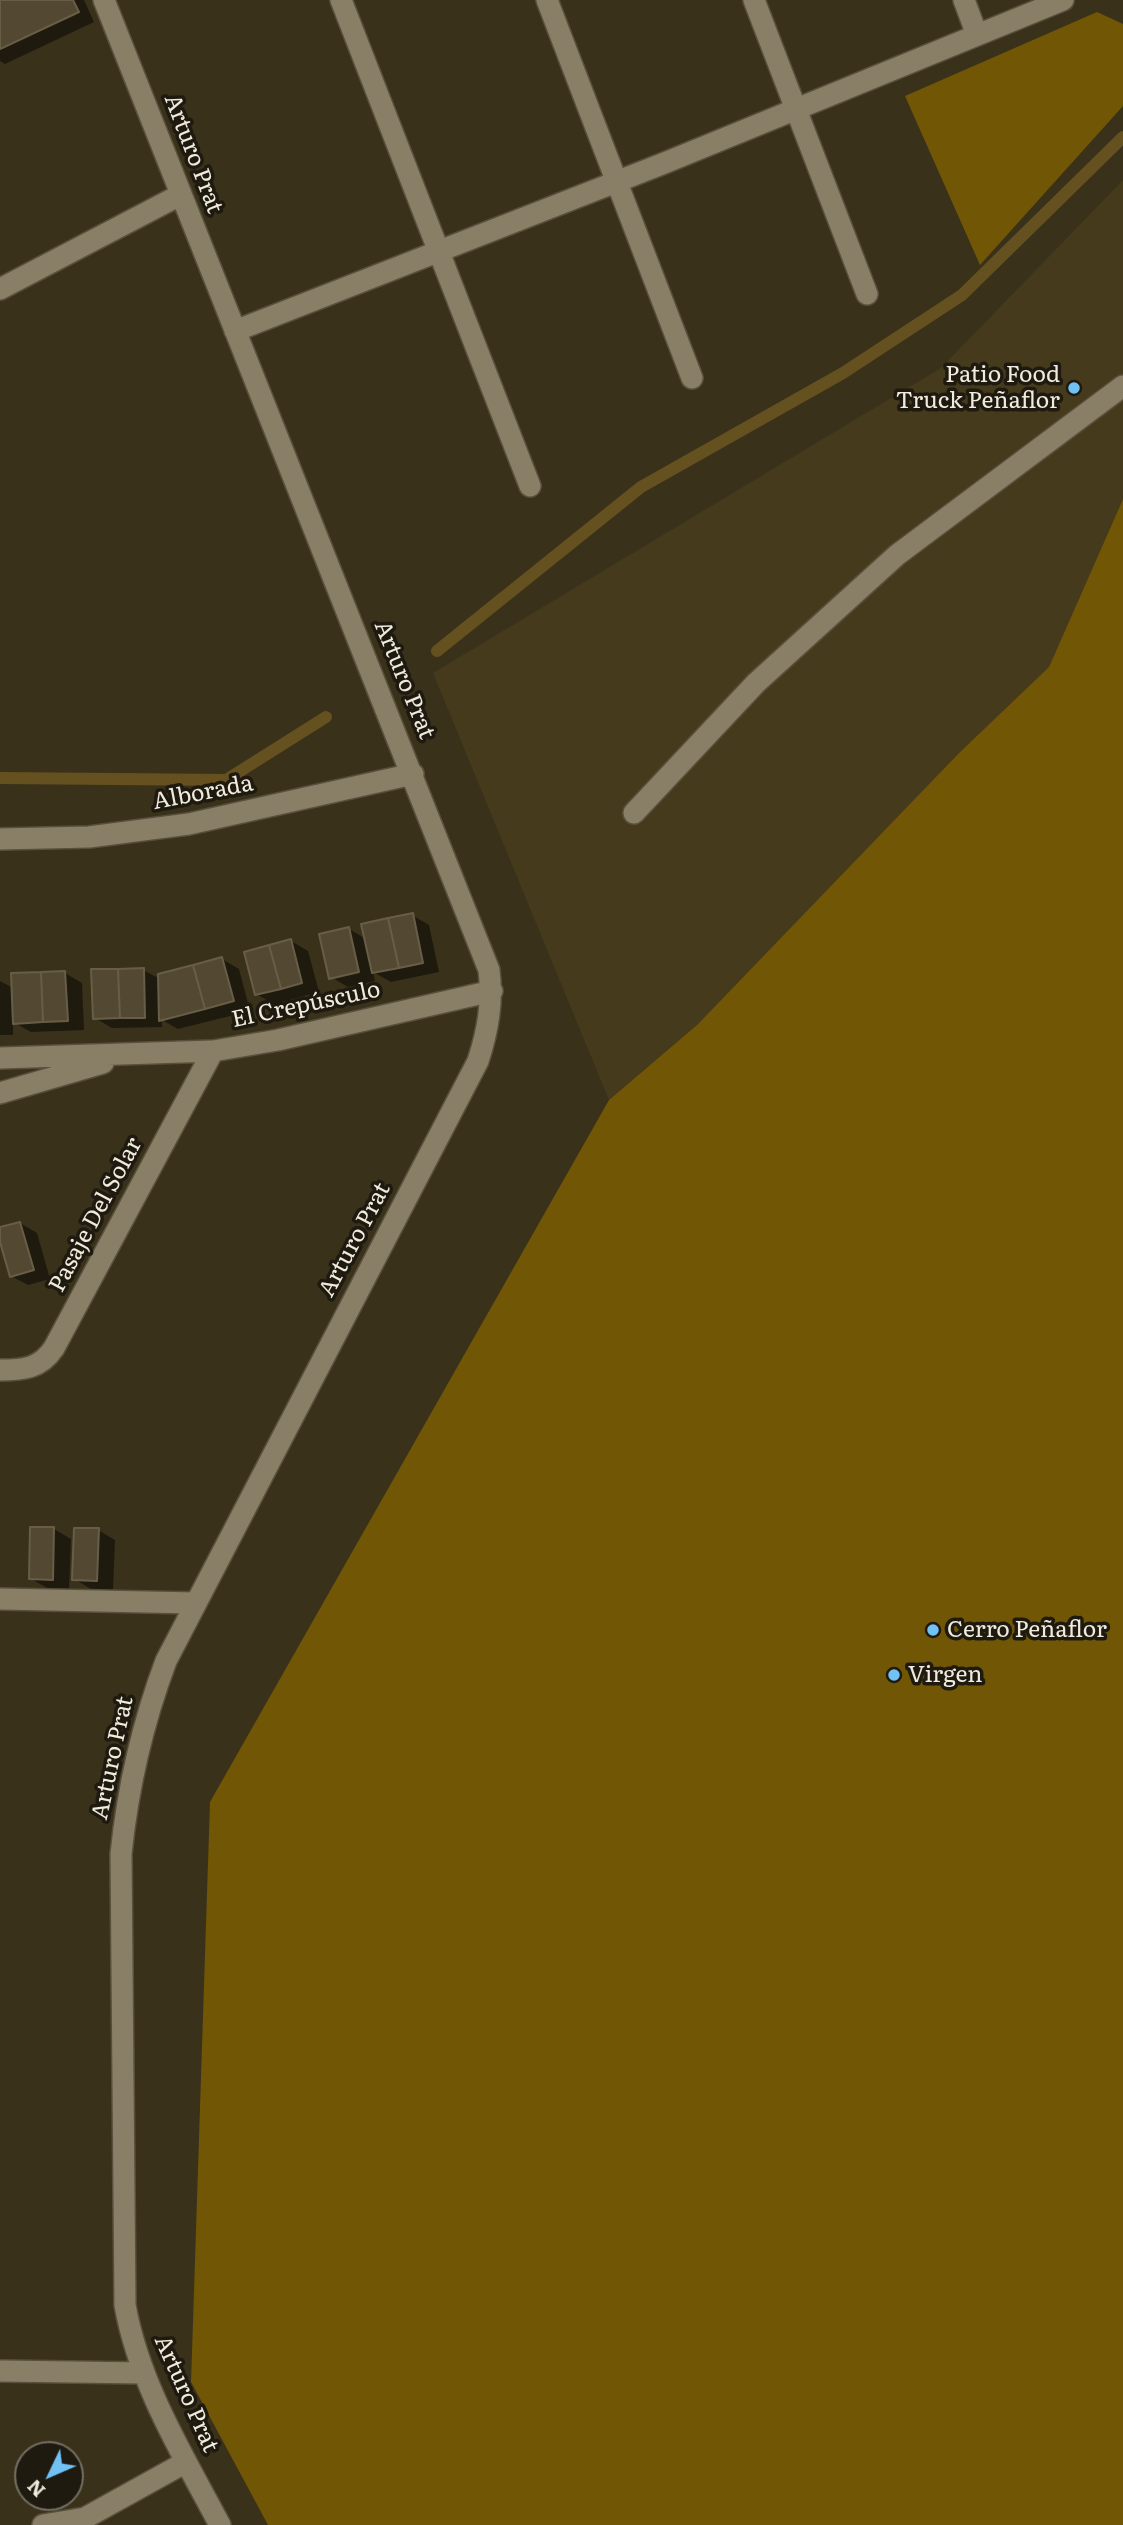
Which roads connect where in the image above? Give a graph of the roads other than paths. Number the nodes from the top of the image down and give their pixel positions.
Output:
1 (104, 0) edge
2 (341, 0) edge
3 (547, 0) edge
4 (754, 0) edge
5 (964, 0) edge
6 (1063, 0) edge
7 (977, 35) junction
8 (796, 109) junction
9 (618, 181) junction
10 (180, 195) junction
11 (438, 251) junction
12 (0, 289) edge
13 (867, 294) dead end
14 (235, 331) junction
15 (692, 378) dead end
16 (1123, 386) edge
17 (530, 486) dead end
18 (413, 774) junction
19 (634, 813) dead end
20 (0, 839) edge
21 (492, 991) junction
22 (213, 1051) junction
23 (128, 1055) junction
24 (0, 1058) edge
25 (0, 1093) edge
26 (0, 1370) edge
27 (0, 1599) edge
28 (194, 1603) junction
29 (0, 2371) edge
30 (144, 2373) junction
31 (187, 2462) junction
32 (85, 2521) edge
33 (43, 2525) edge
34 (220, 2525) edge

1 - 10 street, Arturo Prat
2 - 11 street
3 - 9 street
4 - 8 street
5 - 7 street
6 - 7 street
7 - 8 street
8 - 9 street
8 - 13 street
9 - 11 street
9 - 15 street
10 - 12 street
10 - 14 street, Arturo Prat
11 - 14 street
11 - 17 street
14 - 18 street, Arturo Prat
16 - 19 street
18 - 20 street, Alborada
18 - 21 street, Arturo Prat
21 - 22 street, El Crepúsculo
21 - 28 street, Arturo Prat
22 - 23 street, El Crepúsculo
22 - 26 street, Pasaje Del Solar
23 - 24 street, El Crepúsculo
23 - 25 street, El Crepúsculo
27 - 28 street
28 - 30 street, Arturo Prat
29 - 30 street
30 - 31 street, Arturo Prat
31 - 32 street
31 - 34 street, Arturo Prat
32 - 33 street

